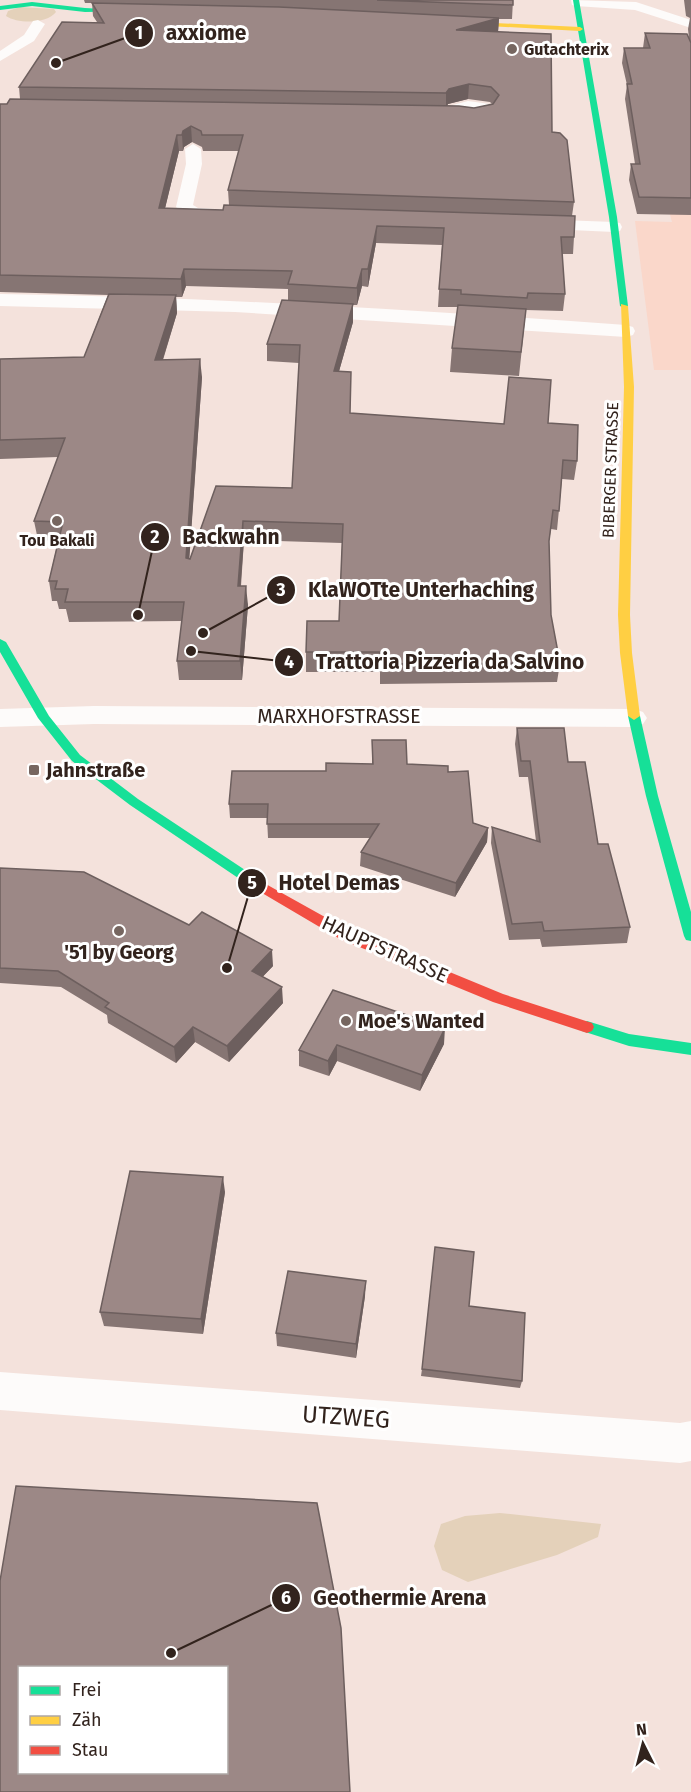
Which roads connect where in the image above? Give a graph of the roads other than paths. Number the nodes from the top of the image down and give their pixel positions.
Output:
1 (576, 1) edge
2 (21, 2) edge
3 (55, 7) edge
4 (0, 8) edge
5 (151, 13) edge
6 (439, 22) edge
7 (39, 24) junction
8 (691, 24) edge
9 (17, 28) joint
10 (580, 29) junction
11 (15, 46) junction
12 (0, 57) edge
13 (435, 115) edge
14 (458, 115) edge
15 (193, 149) edge
16 (242, 215) edge
17 (514, 223) edge
18 (614, 226) junction
19 (0, 300) edge
20 (626, 331) junction
21 (0, 642) edge
22 (0, 718) edge
23 (44, 718) junction
24 (634, 718) junction
25 (691, 936) edge
26 (691, 1049) edge
27 (0, 1391) edge
28 (691, 1441) edge

1 - 8 street
1 - 10 main road, BIBERGER STRASSE
2 - 3 main road
2 - 4 main road
3 - 5 main road
3 - 7 main road
6 - 10 main road
7 - 9 main road
7 - 11 street
9 - 11 street
10 - 18 main road, BIBERGER STRASSE
11 - 12 street
13 - 14 street
15 - 16 street
17 - 18 street
18 - 20 main road, BIBERGER STRASSE
19 - 20 street
20 - 24 main road, BIBERGER STRASSE
21 - 23 main road, HAUPTSTRASSE
22 - 23 street, MARXHOFSTRASSE
23 - 24 street, MARXHOFSTRASSE
23 - 26 main road, HAUPTSTRASSE
24 - 25 main road, BIBERGER STRASSE
27 - 28 street, UTZWEG

